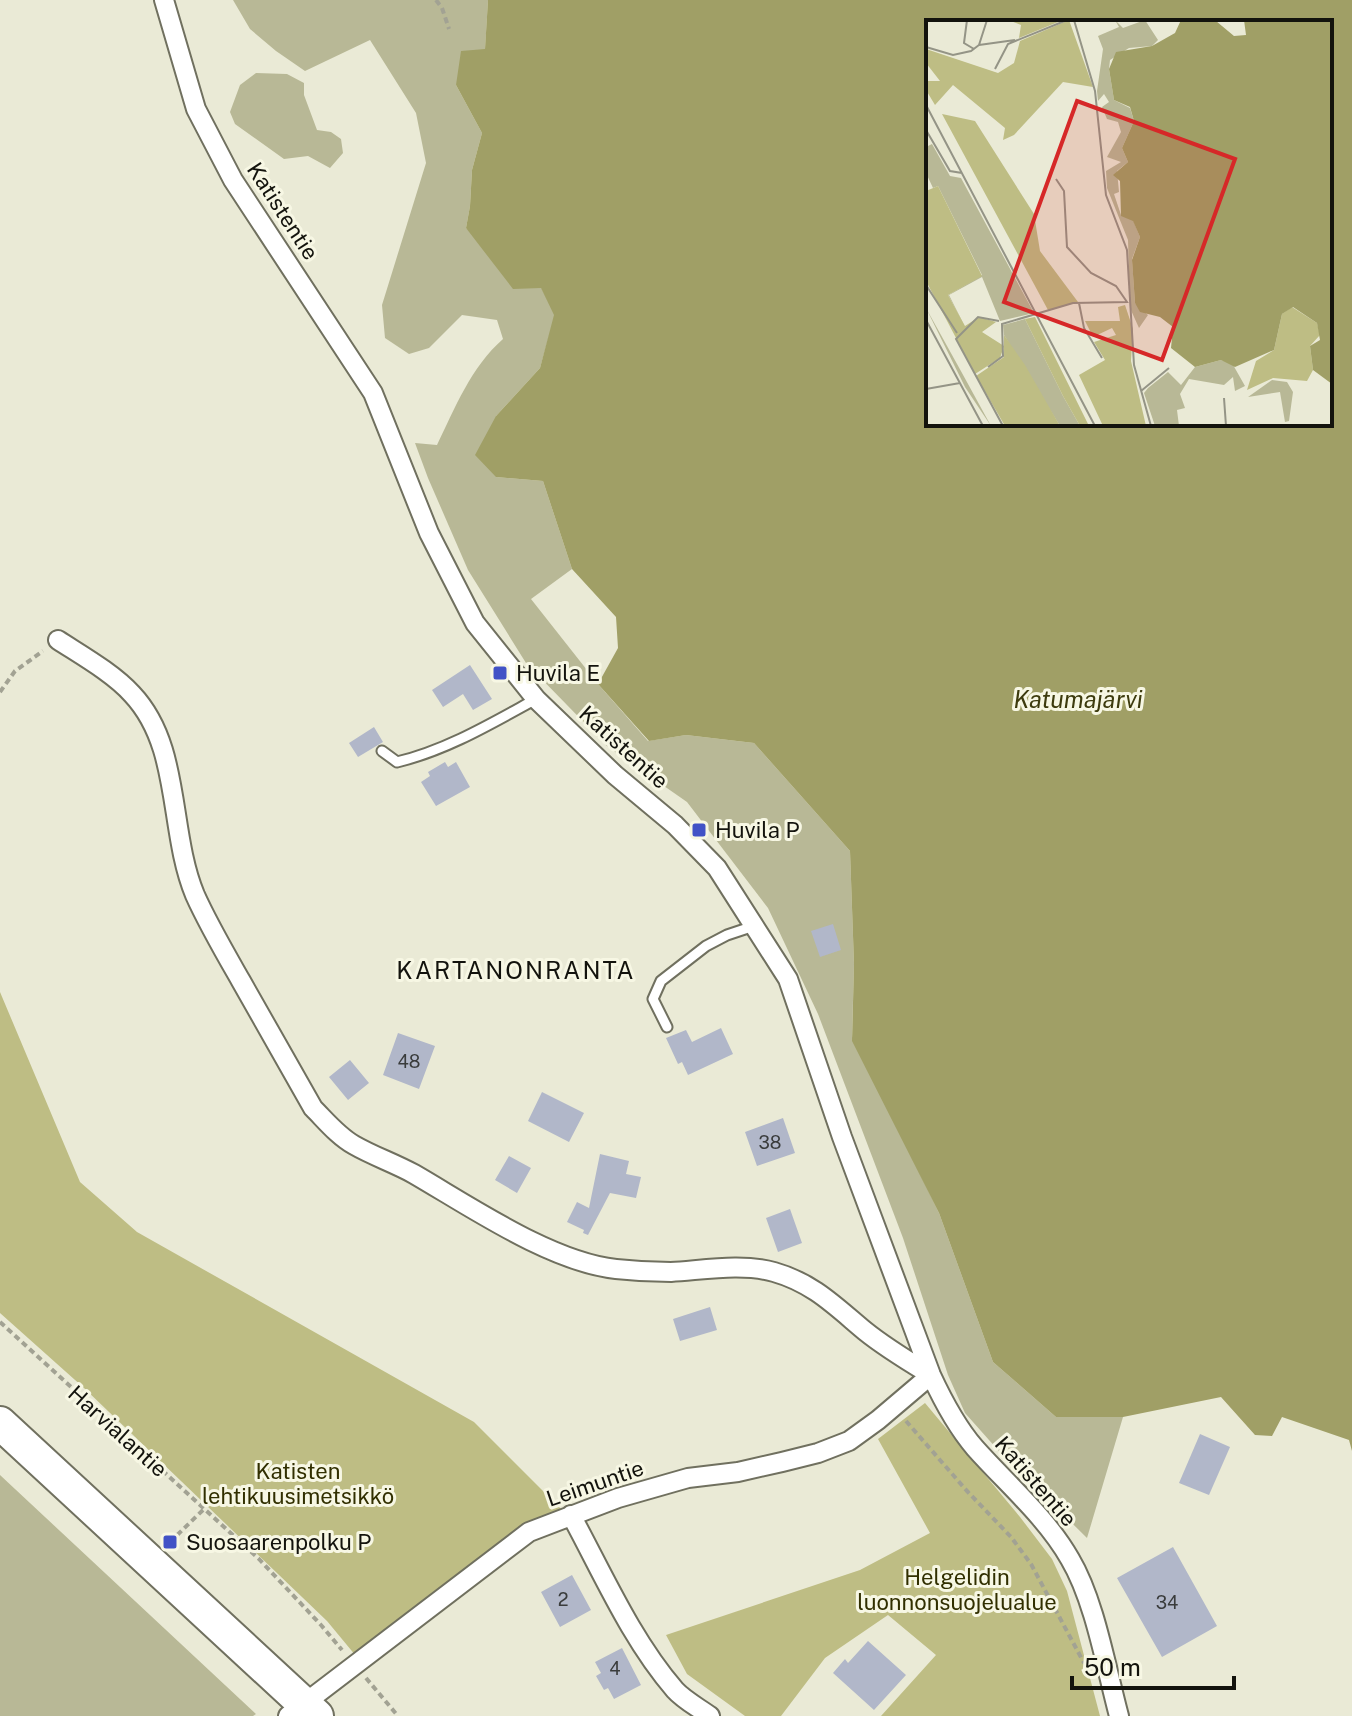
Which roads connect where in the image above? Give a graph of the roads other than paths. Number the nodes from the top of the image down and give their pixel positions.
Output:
1 (164, 0) edge
2 (58, 640) road end
3 (536, 699) junction
4 (382, 751) dead end
5 (754, 926) junction
6 (667, 1027) dead end
7 (931, 1375) junction
8 (0, 1423) edge
9 (571, 1515) junction
10 (303, 1712) edge
11 (710, 1716) edge
12 (1119, 1716) edge

1 - 3 street, Katistentie
2 - 7 street
3 - 4 lane
3 - 5 street, Katistentie
5 - 6 lane
5 - 7 street, Katistentie
7 - 9 street, Leimuntie
7 - 12 street, Katistentie
8 - 10 highway
9 - 10 street, Leimuntie
9 - 11 street

